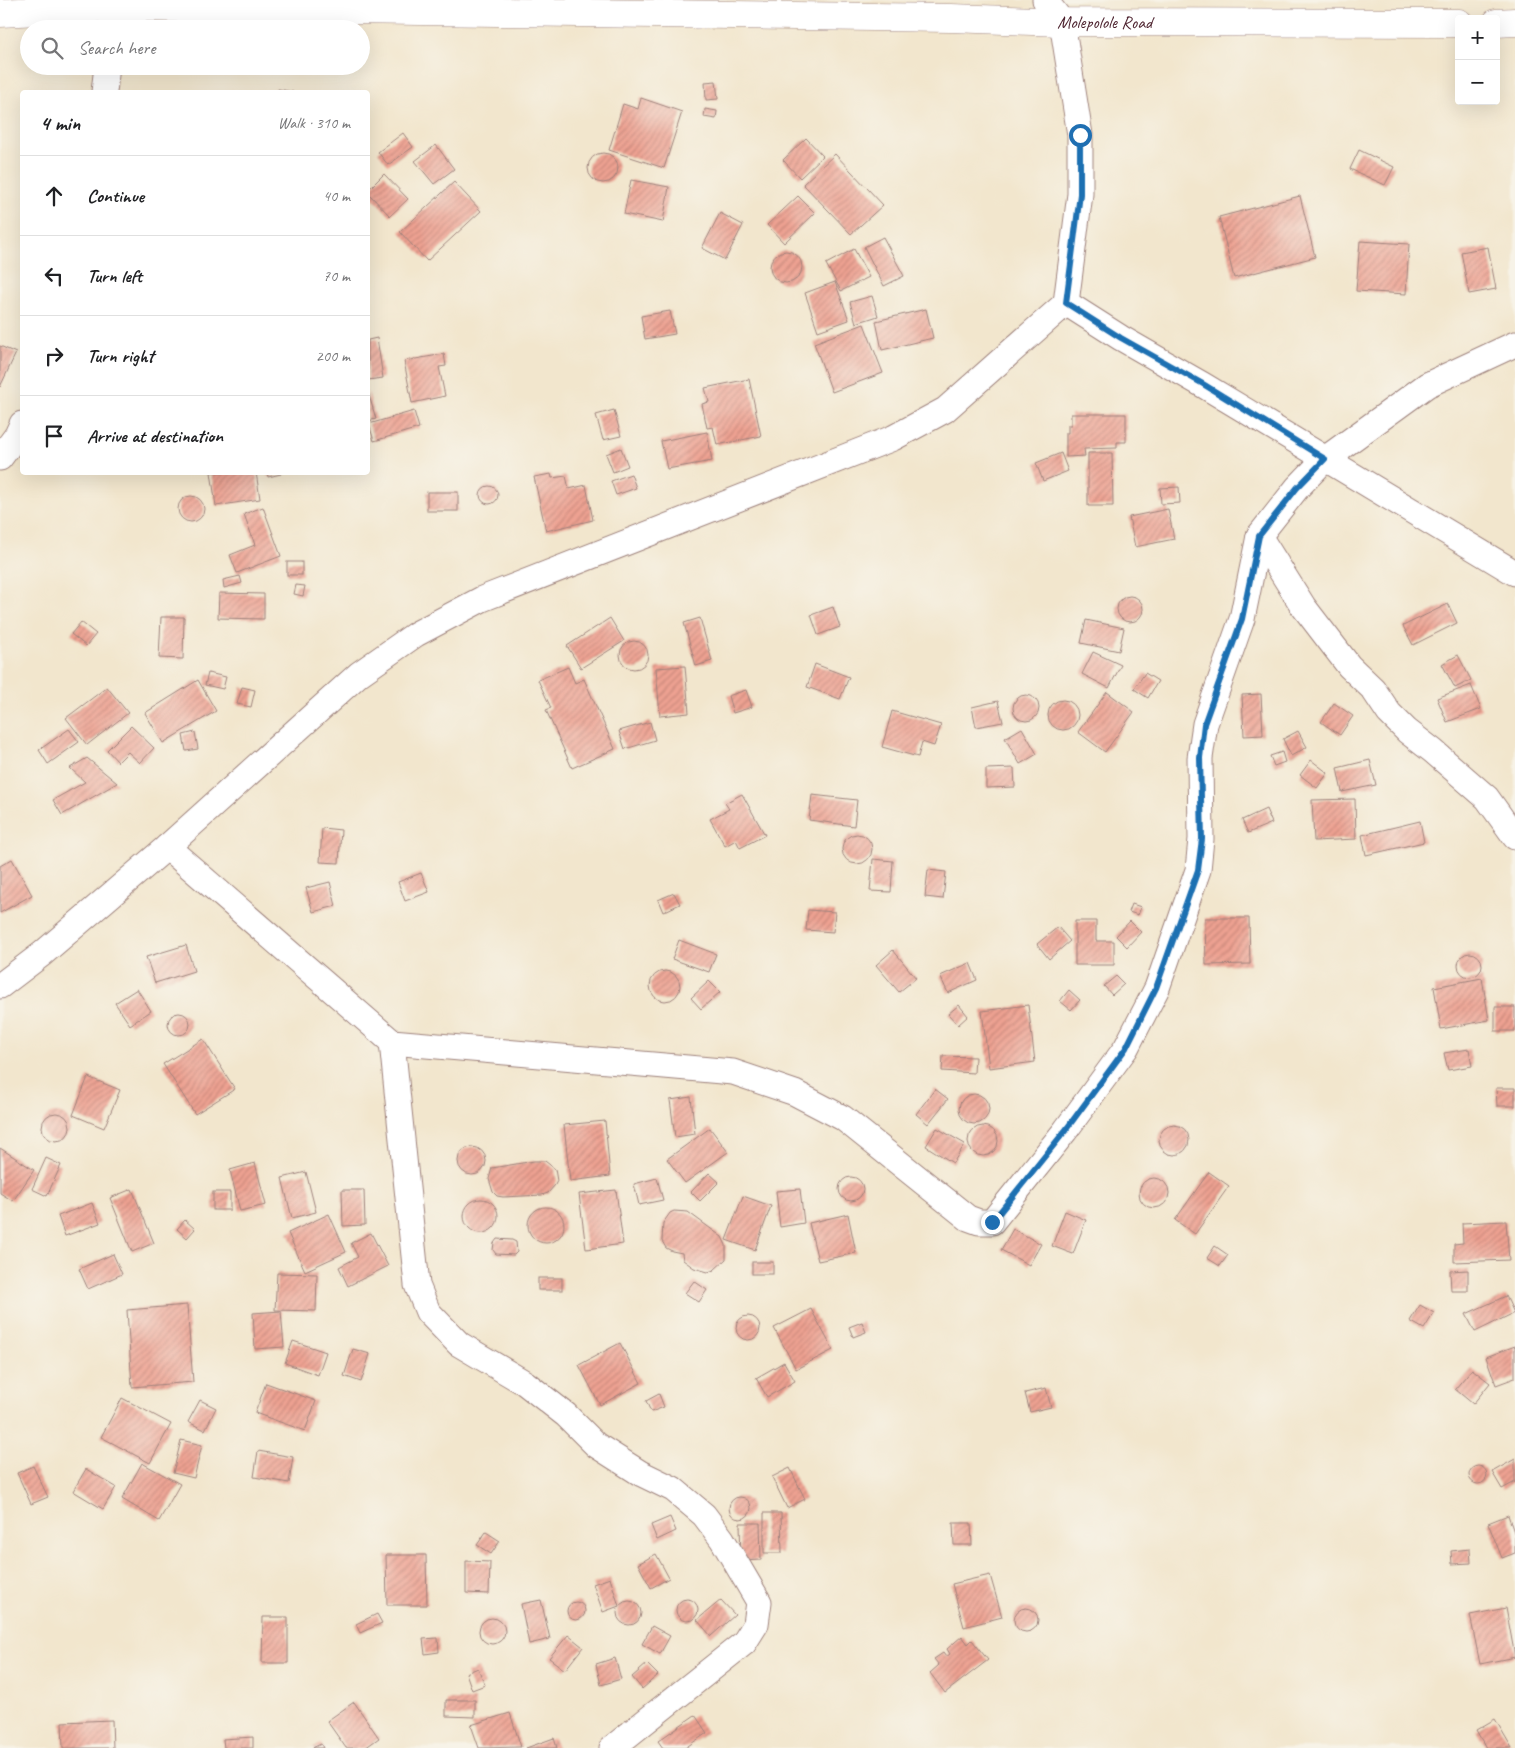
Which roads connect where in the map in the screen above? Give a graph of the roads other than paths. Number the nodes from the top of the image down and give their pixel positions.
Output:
1 (1046, 0) edge
2 (167, 4) edge
3 (0, 13) edge
4 (113, 18) edge
5 (1062, 22) junction
6 (1515, 22) edge
7 (1455, 23) edge
8 (1500, 23) edge
9 (106, 75) edge
10 (104, 90) edge
11 (1066, 303) junction
12 (1515, 344) edge
13 (20, 429) edge
14 (0, 458) edge
15 (1325, 459) junction
16 (1259, 536) junction
17 (1515, 573) edge
18 (1515, 837) edge
19 (167, 847) junction
20 (0, 986) edge
21 (392, 1042) junction
22 (612, 1748) edge

1 - 5 street
2 - 4 main road, Molepolole Road
2 - 5 main road, Molepolole Road
3 - 4 main road, Molepolole Road
5 - 7 main road, Molepolole Road
5 - 11 street
6 - 8 main road
9 - 10 street
11 - 15 street
11 - 19 street
12 - 15 street
13 - 14 street
15 - 16 street
15 - 17 street
16 - 18 street
16 - 21 street
19 - 20 street
19 - 21 street
21 - 22 street

